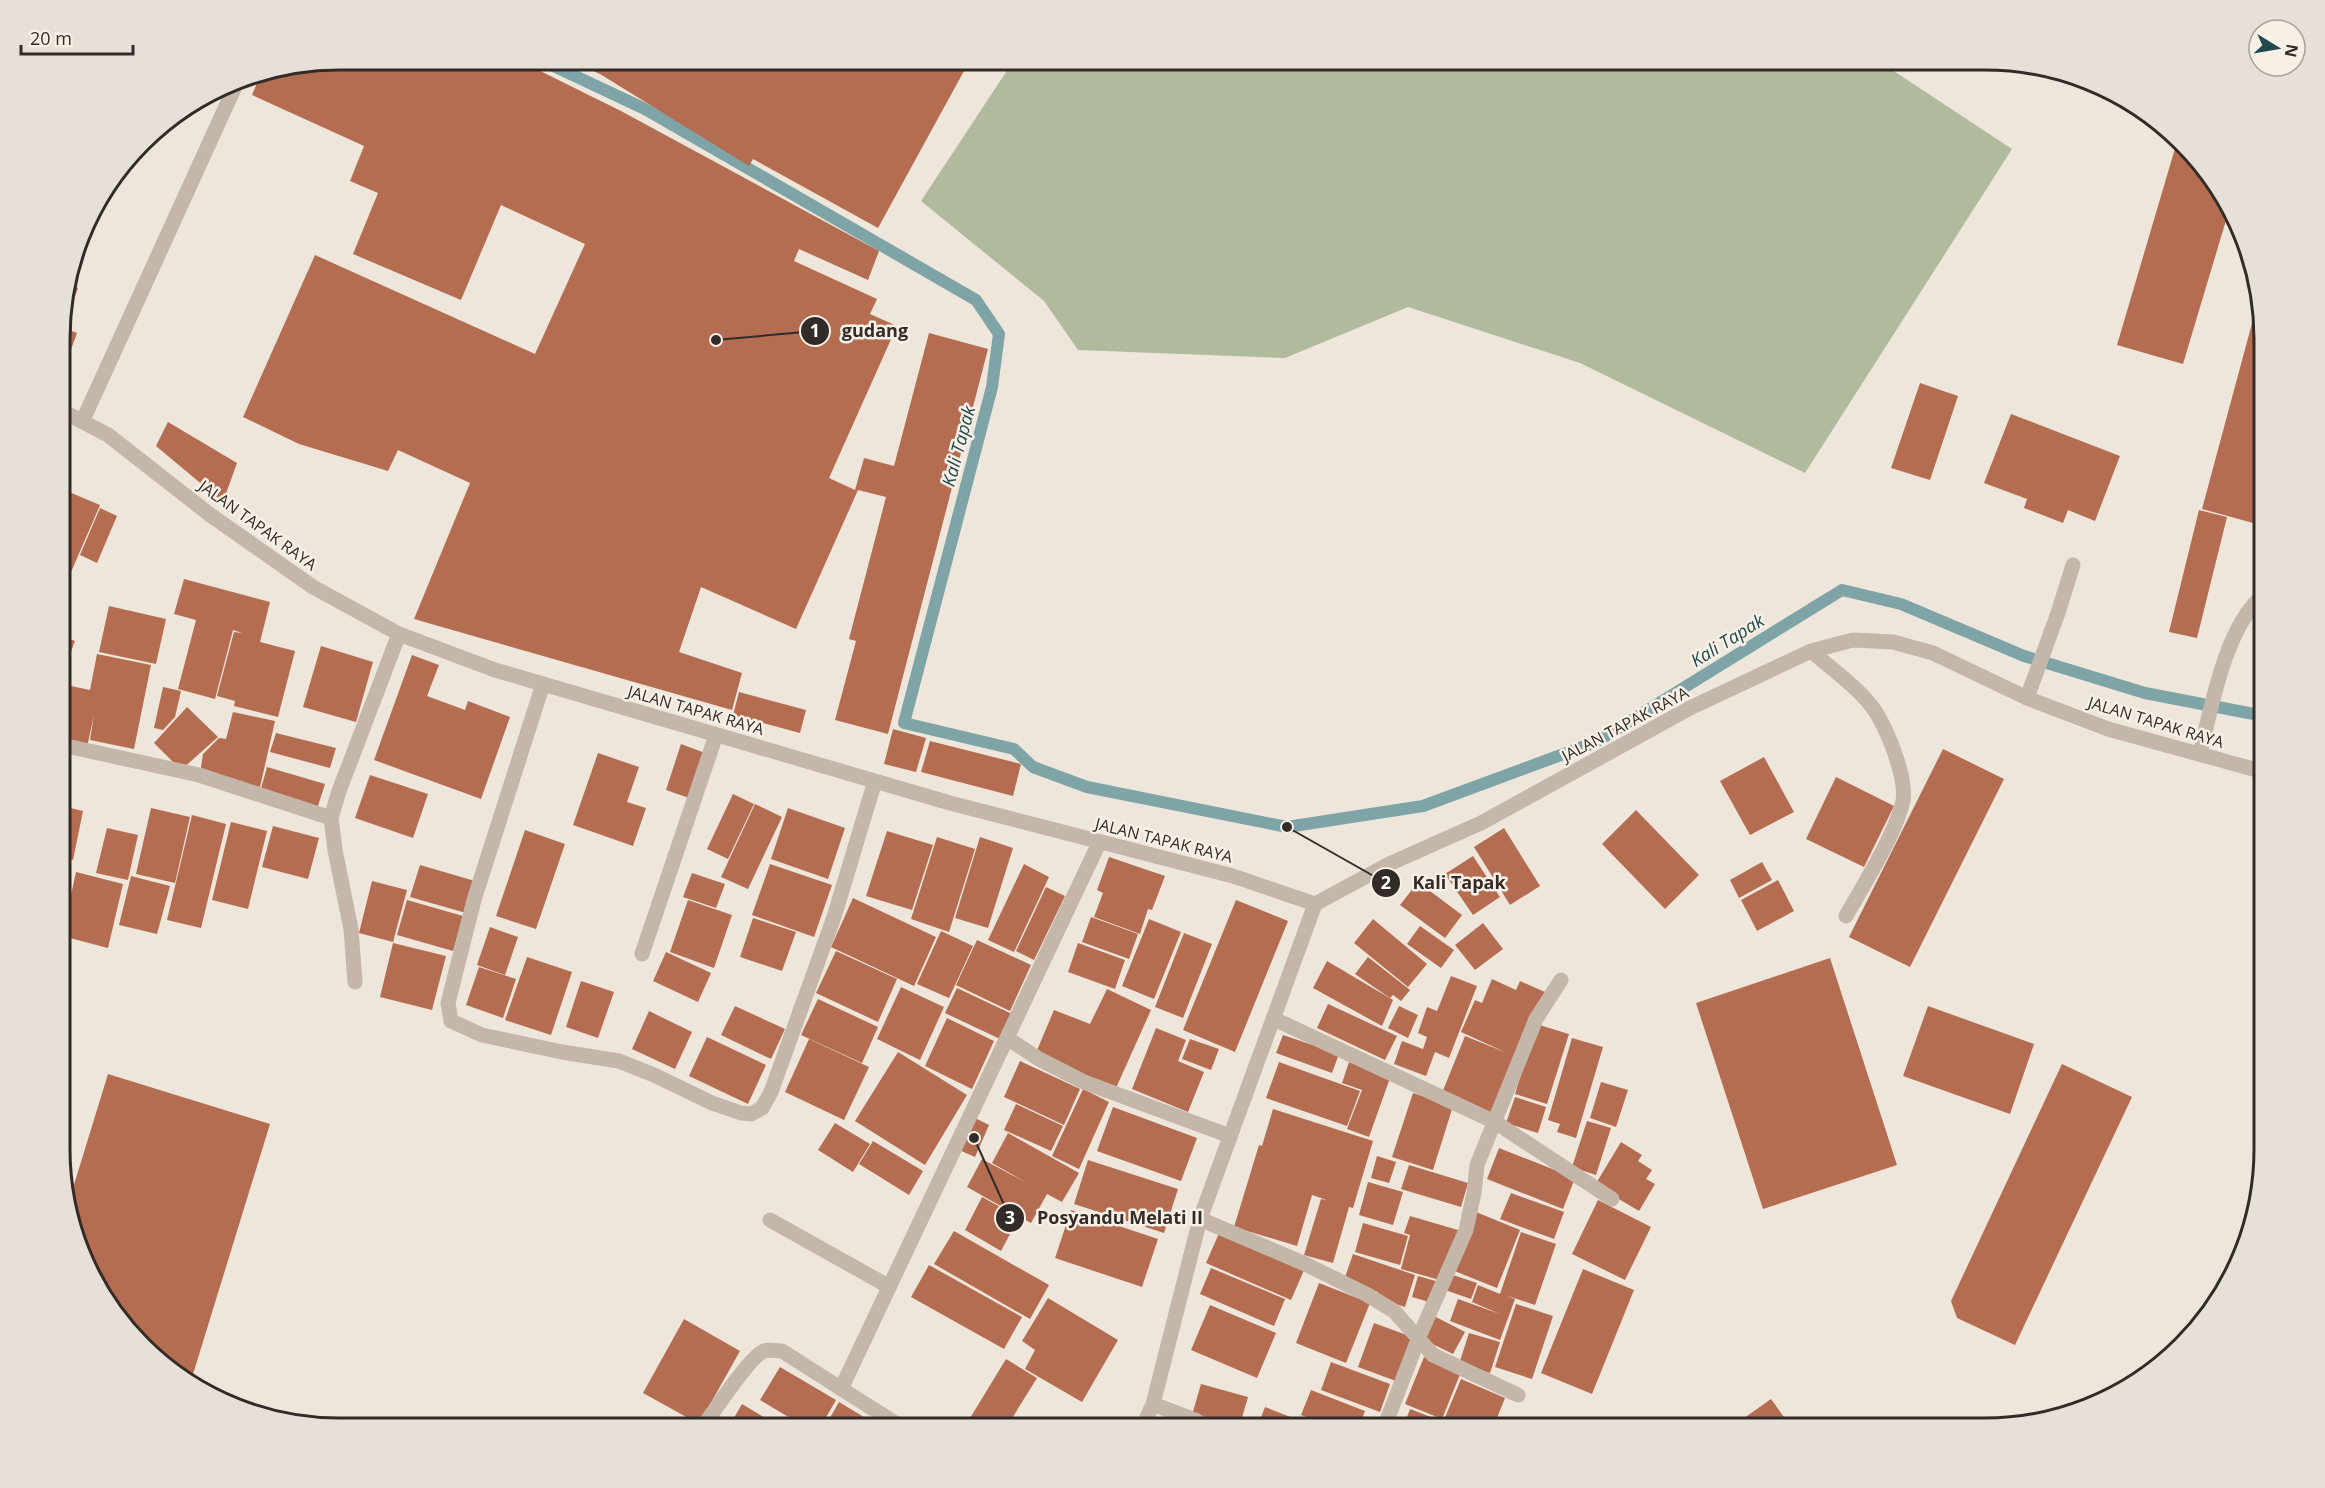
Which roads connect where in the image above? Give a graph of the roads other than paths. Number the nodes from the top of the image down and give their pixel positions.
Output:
1 (232, 93) edge
2 (70, 414) edge
3 (83, 420) junction
4 (2073, 565) dead end
5 (2254, 604) edge
6 (399, 634) junction
7 (1811, 651) junction
8 (543, 684) junction
9 (2027, 698) junction
10 (716, 735) junction
11 (70, 747) edge
12 (2200, 754) junction
13 (2254, 769) edge
14 (875, 781) junction
15 (331, 818) junction
16 (1099, 843) junction
17 (1315, 904) junction
18 (1846, 916) dead end
19 (642, 954) dead end
20 (1561, 980) dead end
21 (355, 982) dead end
22 (1274, 1019) junction
23 (1007, 1038) junction
24 (1495, 1122) junction
25 (1230, 1136) junction
26 (1612, 1199) dead end
27 (1200, 1219) junction
28 (770, 1220) dead end
29 (888, 1286) junction
30 (1419, 1337) junction
31 (841, 1389) junction
32 (1518, 1395) dead end
33 (1154, 1404) junction
34 (709, 1418) edge
35 (886, 1418) edge
36 (1147, 1418) edge
37 (1191, 1418) edge
38 (1388, 1418) edge

1 - 3 street
2 - 3 street, JALAN TAPAK RAYA
3 - 6 street, JALAN TAPAK RAYA
4 - 9 street
5 - 12 street
6 - 8 street, JALAN TAPAK RAYA
6 - 15 street
7 - 9 street, JALAN TAPAK RAYA
7 - 17 street, JALAN TAPAK RAYA
7 - 18 street
8 - 10 street, JALAN TAPAK RAYA
8 - 14 street
9 - 12 street, JALAN TAPAK RAYA
10 - 14 street, JALAN TAPAK RAYA
10 - 19 street
11 - 15 street
12 - 13 street, JALAN TAPAK RAYA
14 - 16 street, JALAN TAPAK RAYA
15 - 21 street
16 - 17 street, JALAN TAPAK RAYA
16 - 23 street
17 - 22 street
20 - 24 street
22 - 24 street
22 - 25 street
23 - 25 street
23 - 29 street
24 - 26 street
24 - 30 street
25 - 27 street
27 - 30 street
27 - 33 street
28 - 29 street
29 - 31 street
30 - 32 street
30 - 38 street
31 - 34 street
31 - 35 street
33 - 36 street
33 - 37 street

